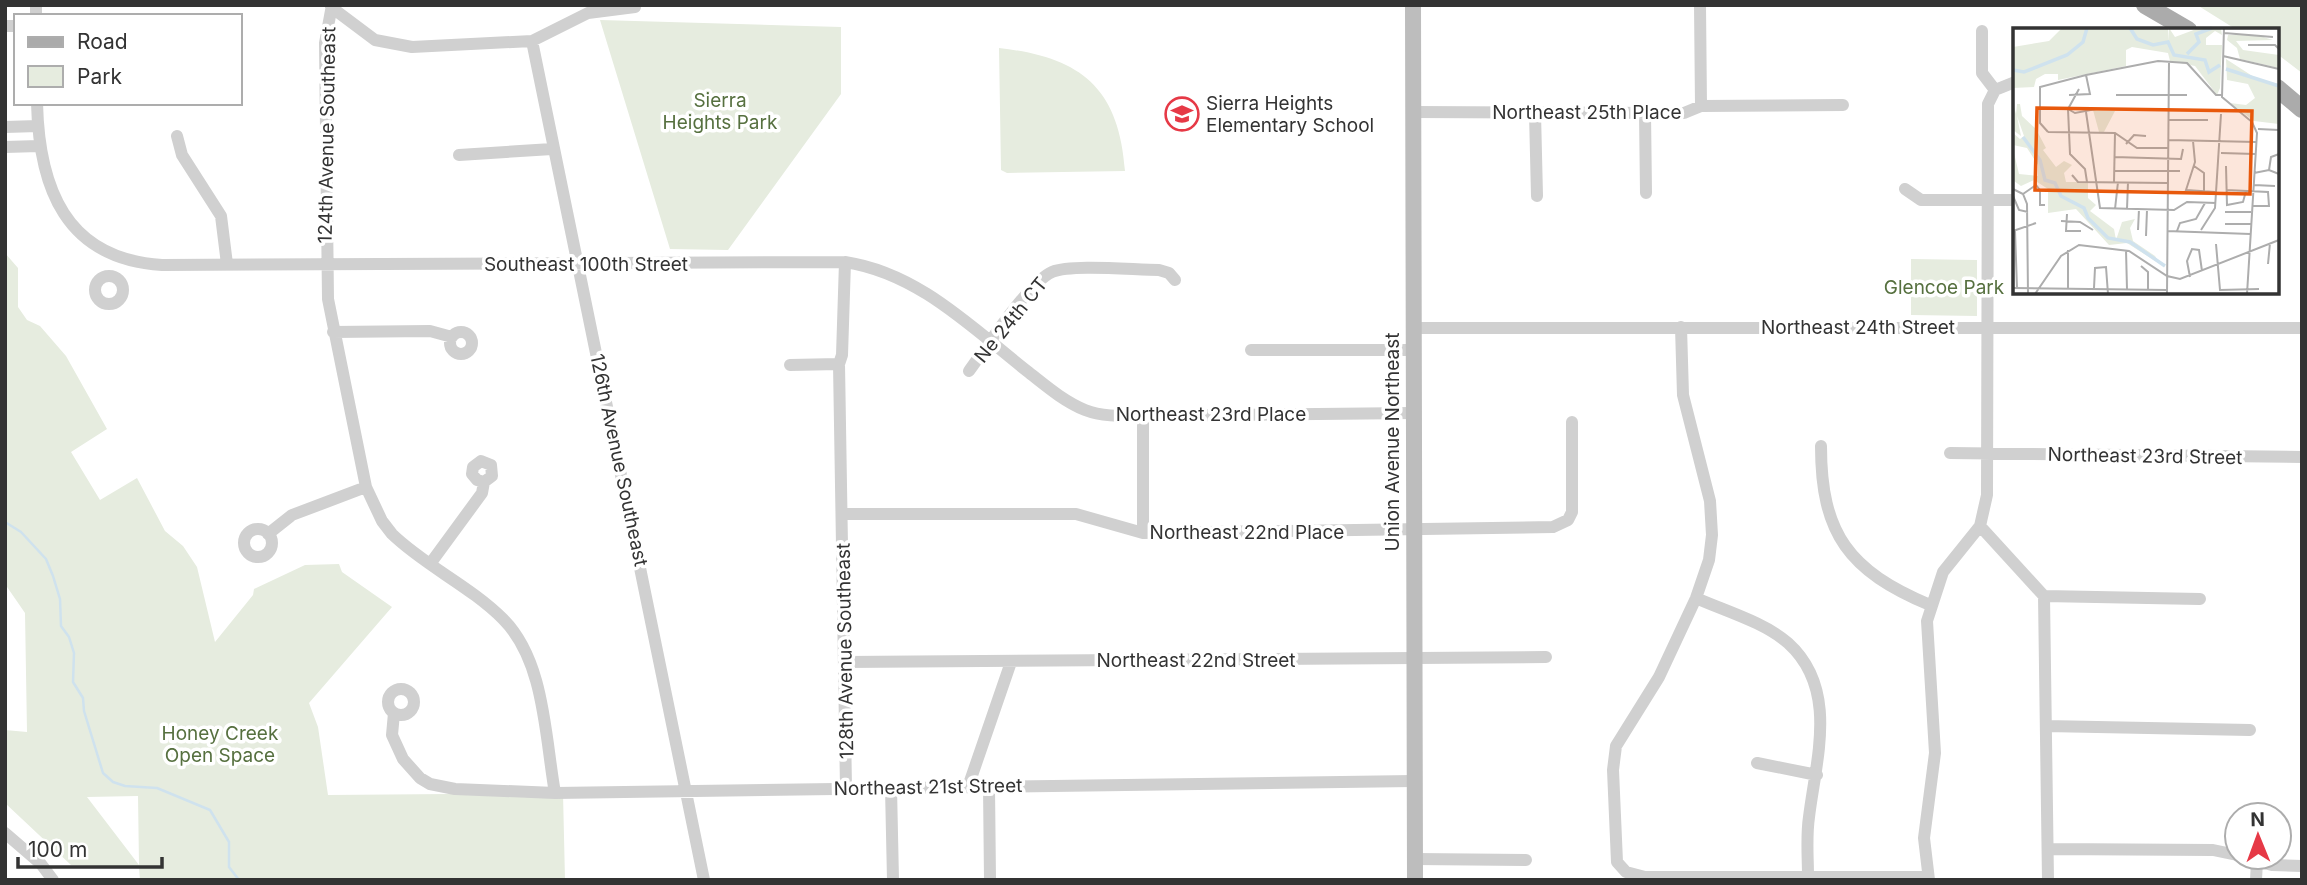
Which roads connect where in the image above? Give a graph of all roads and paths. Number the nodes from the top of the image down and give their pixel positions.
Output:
1 (1413, 5) edge
2 (1700, 5) edge
3 (2145, 5) edge
4 (332, 6) edge
5 (635, 7) edge
6 (2185, 28) edge
7 (1982, 31) dead end
8 (531, 41) junction
9 (2013, 83) edge
10 (1994, 90) junction
11 (2279, 90) edge
12 (37, 105) edge
13 (1843, 105) dead end
14 (1701, 106) junction
15 (2302, 108) edge
16 (1413, 112) junction
17 (1535, 113) junction
18 (1645, 113) junction
19 (38, 125) junction
20 (5, 127) edge
21 (177, 136) dead end
22 (39, 146) junction
23 (5, 147) edge
24 (552, 149) junction
25 (459, 155) dead end
26 (1905, 189) dead end
27 (1646, 193) dead end
28 (1536, 196) dead end
29 (1988, 200) junction
30 (2013, 200) edge
31 (123, 258) junction
32 (845, 262) junction
33 (227, 264) junction
34 (326, 264) junction
35 (578, 265) junction
36 (116, 278) dead end
37 (1175, 281) dead end
38 (1681, 327) junction
39 (1989, 327) junction
40 (1413, 328) junction
41 (2302, 328) edge
42 (333, 332) junction
43 (452, 337) dead end
44 (991, 342) junction
45 (1251, 350) dead end
46 (1413, 350) junction
47 (839, 364) junction
48 (790, 365) dead end
49 (969, 370) dead end
50 (1413, 413) junction
51 (1143, 416) junction
52 (1572, 422) dead end
53 (1821, 446) dead end
54 (1950, 453) dead end
55 (1989, 454) junction
56 (2302, 457) edge
57 (484, 482) dead end
58 (366, 487) junction
59 (843, 514) junction
60 (1980, 526) junction
61 (1413, 529) junction
62 (1143, 533) junction
63 (268, 534) dead end
64 (430, 564) junction
65 (2044, 596) junction
66 (1696, 598) junction
67 (2200, 599) dead end
68 (1930, 605) junction
69 (1546, 657) dead end
70 (1413, 658) junction
71 (845, 662) junction
72 (1011, 662) junction
73 (394, 713) dead end
74 (2046, 726) junction
75 (2250, 730) dead end
76 (1757, 763) dead end
77 (1816, 775) junction
78 (1413, 781) junction
79 (968, 787) junction
80 (989, 787) junction
81 (846, 788) junction
82 (891, 788) junction
83 (688, 790) junction
84 (555, 793) junction
85 (5, 834) edge
86 (2048, 849) junction
87 (2223, 852) edge
88 (1415, 859) junction
89 (1526, 860) dead end
90 (1808, 876) junction
91 (1928, 878) edge
92 (53, 880) edge
93 (704, 880) edge
94 (893, 880) edge
95 (990, 880) edge
96 (1415, 880) edge
97 (2048, 880) edge

1 - 16 street, Union Avenue Northeast
2 - 14 street
3 - 6 main road
4 - 8 street
4 - 34 street, 124th Avenue Southeast
5 - 8 street
7 - 10 street
8 - 24 street, 126th Avenue Southeast
9 - 10 street
10 - 29 street
11 - 15 main road
12 - 19 street, Southeast 100th Street
13 - 14 street, Northeast 25th Place
14 - 18 street, Northeast 25th Place
16 - 17 street, Northeast 25th Place
16 - 40 street, Union Avenue Northeast
17 - 18 street, Northeast 25th Place
17 - 28 street
18 - 27 street
19 - 20 street
19 - 22 street, Southeast 100th Street
21 - 33 street
22 - 23 street
22 - 31 street, Southeast 100th Street
24 - 25 street
24 - 35 street, 126th Avenue Southeast
26 - 29 street
29 - 30 street
29 - 39 street
31 - 33 street, Southeast 100th Street
31 - 36 street
32 - 35 street, Southeast 100th Street
32 - 44 street, Northeast 23rd Place
32 - 47 street, 128th Avenue Southeast
33 - 34 street, Southeast 100th Street
34 - 35 street, Southeast 100th Street
34 - 42 street, 124th Avenue Southeast
35 - 83 street, 126th Avenue Southeast
37 - 44 street, Ne 24th CT
38 - 39 street, Northeast 24th Street
38 - 40 street, Northeast 24th Street
38 - 66 street
39 - 41 street, Northeast 24th Street
39 - 55 street
40 - 46 street, Union Avenue Northeast
42 - 43 street
42 - 58 street, 124th Avenue Southeast
44 - 49 street, Ne 24th CT
44 - 51 street, Northeast 23rd Place
45 - 46 street
46 - 50 street, Union Avenue Northeast
47 - 48 street
47 - 59 street, 128th Avenue Southeast
50 - 51 street, Northeast 23rd Place
50 - 61 street, Union Avenue Northeast
51 - 62 street
52 - 61 street, Northeast 22nd Place
53 - 68 street
54 - 55 street, Northeast 23rd Street
55 - 56 street, Northeast 23rd Street
55 - 60 street
57 - 64 street
58 - 63 street
58 - 64 street, 124th Avenue Southeast
59 - 62 street, Northeast 22nd Place
59 - 71 street, 128th Avenue Southeast
60 - 65 street
60 - 68 street
61 - 62 street, Northeast 22nd Place
61 - 70 street, Union Avenue Northeast
64 - 84 street, 124th Avenue Southeast
65 - 67 street
65 - 74 street
66 - 77 street
66 - 90 street
68 - 91 street
69 - 70 street, Northeast 22nd Street
70 - 72 street, Northeast 22nd Street
70 - 78 street, Union Avenue Northeast
71 - 72 street, Northeast 22nd Street
71 - 81 street, 128th Avenue Southeast
72 - 79 street
73 - 84 street, Northeast 21st Street
74 - 75 street
74 - 86 street
76 - 77 street
77 - 90 street
78 - 80 street, Northeast 21st Street
78 - 88 street, Union Avenue Northeast
79 - 80 street, Northeast 21st Street
79 - 82 street, Northeast 21st Street
80 - 95 street
81 - 82 street, Northeast 21st Street
81 - 83 street, Northeast 21st Street
82 - 94 street
83 - 84 street, Northeast 21st Street
83 - 93 street, 126th Avenue Southeast
85 - 92 street
86 - 87 street
86 - 97 street
88 - 89 street
88 - 96 street, Union Avenue Northeast
90 - 91 street

